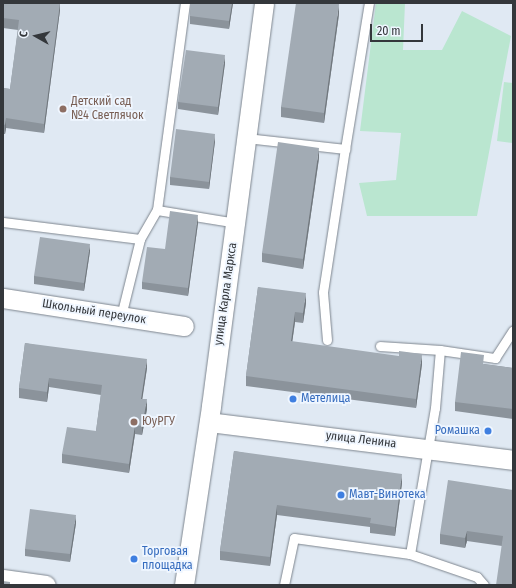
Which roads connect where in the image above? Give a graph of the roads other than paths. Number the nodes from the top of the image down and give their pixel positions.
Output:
1 (185, 3) edge
2 (264, 3) edge
3 (369, 3) edge
4 (246, 138) junction
5 (345, 149) junction
6 (157, 210) junction
7 (3, 222) edge
8 (236, 223) junction
9 (140, 239) junction
10 (3, 298) edge
11 (121, 316) junction
12 (184, 326) dead end
13 (513, 330) edge
14 (327, 340) dead end
15 (380, 346) dead end
16 (440, 350) junction
17 (209, 422) junction
18 (428, 448) junction
19 (513, 460) edge
20 (410, 554) junction
21 (3, 579) edge
22 (38, 584) edge
23 (184, 585) edge
24 (284, 585) edge
25 (484, 585) edge

1 - 6 lane
2 - 4 street, улица Карла Маркса
3 - 5 lane
4 - 5 lane
4 - 8 street, улица Карла Маркса
5 - 14 lane
6 - 8 lane
6 - 9 lane
7 - 9 lane
8 - 17 street, улица Карла Маркса
9 - 11 lane
10 - 11 street, Школьный переулок
11 - 12 street, Школьный переулок
13 - 16 lane
15 - 16 lane
16 - 18 lane
17 - 18 street, улица Ленина
17 - 23 street, улица Карла Маркса
18 - 19 street, улица Ленина
18 - 20 lane
20 - 24 lane
20 - 25 lane
21 - 22 street

